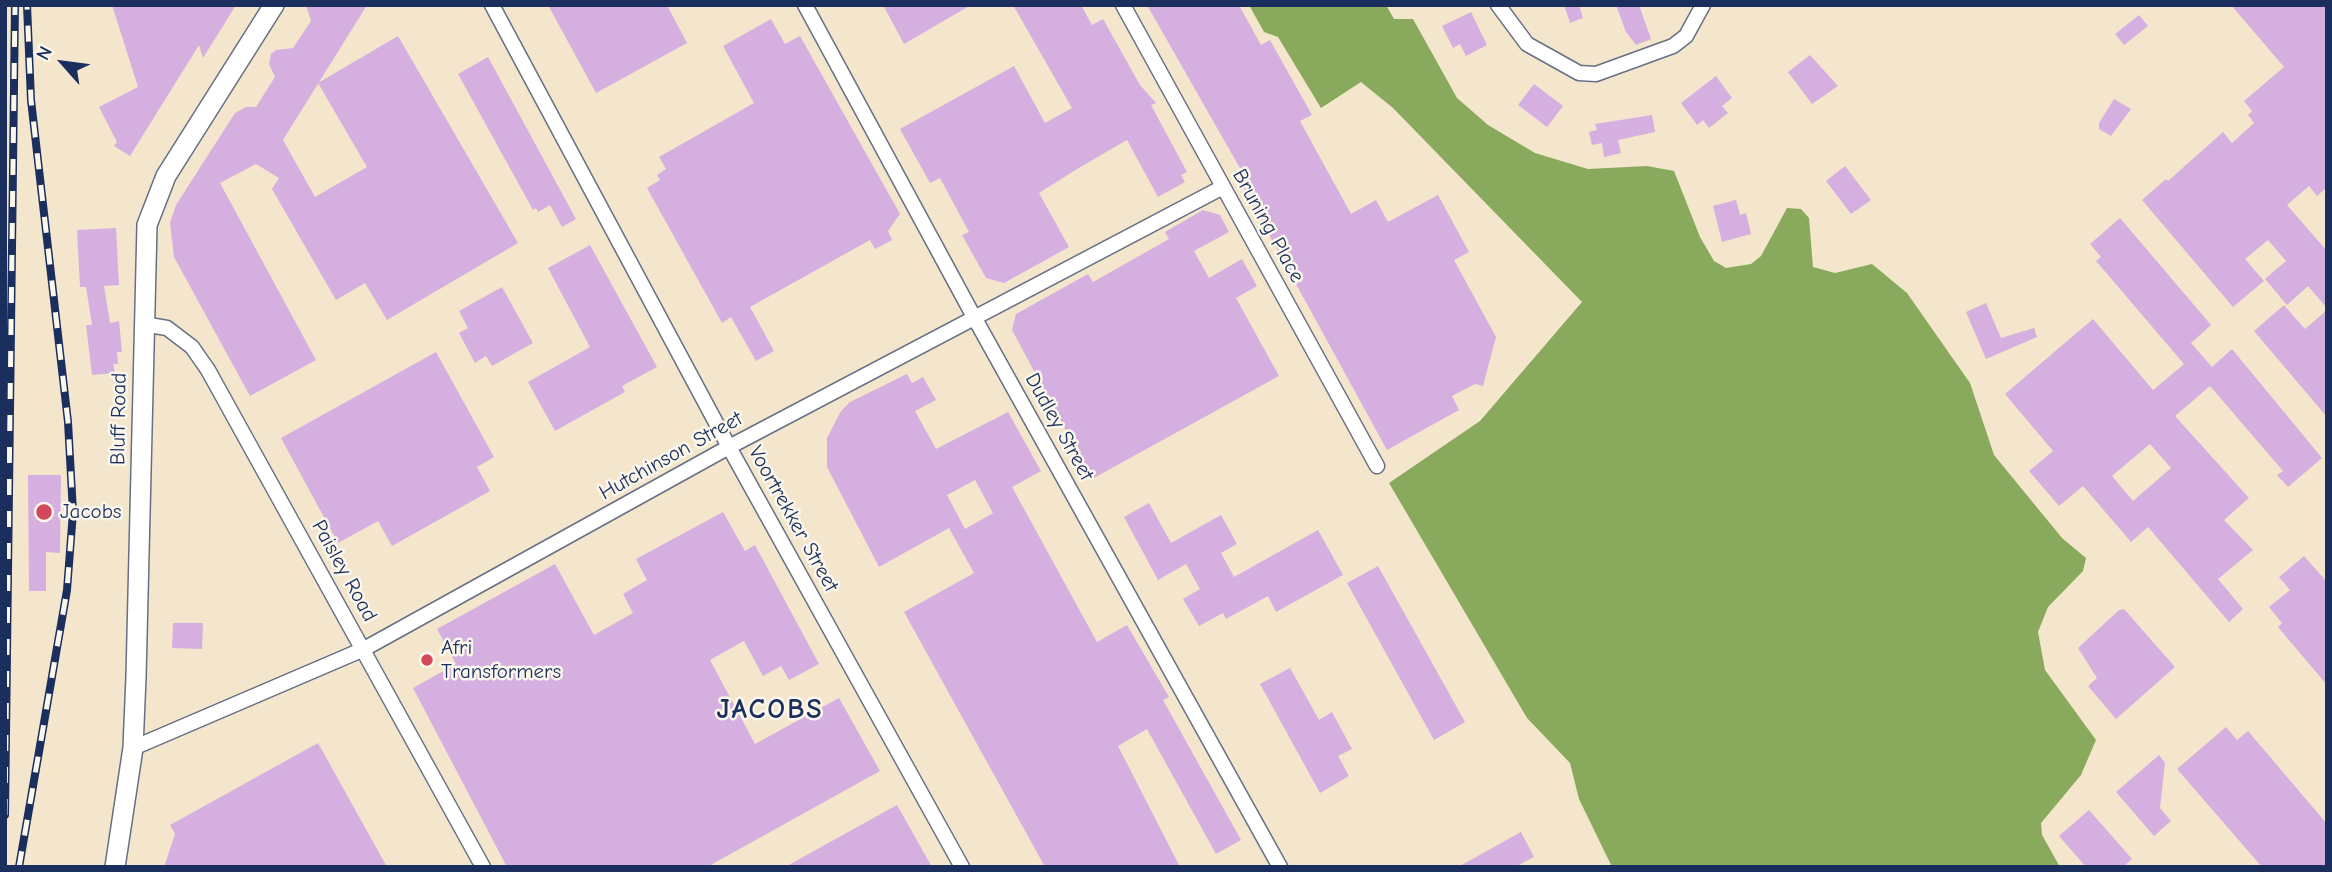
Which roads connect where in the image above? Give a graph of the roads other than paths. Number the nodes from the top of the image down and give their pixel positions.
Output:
1 (274, 5) edge
2 (492, 5) edge
3 (805, 5) edge
4 (1123, 5) edge
5 (1498, 5) edge
6 (1703, 5) edge
7 (1223, 187) junction
8 (974, 317) junction
9 (143, 324) junction
10 (729, 447) junction
11 (1377, 466) dead end
12 (363, 649) junction
13 (133, 748) junction
14 (115, 867) edge
15 (483, 867) edge
16 (962, 867) edge
17 (1280, 867) edge

1 - 9 main road, Bluff Road
2 - 10 street, Voortrekker Street
3 - 8 street, Dudley Street
4 - 7 street, Bruning Place
5 - 6 street
7 - 8 street, Hutchinson Street
7 - 11 street, Bruning Place
8 - 10 street, Hutchinson Street
8 - 17 street, Dudley Street
9 - 12 street, Paisley Road
9 - 13 main road, Bluff Road
10 - 12 street, Hutchinson Street
10 - 16 street, Voortrekker Street
12 - 13 street, Hutchinson Street
12 - 15 street, Paisley Road
13 - 14 main road, Bluff Road

